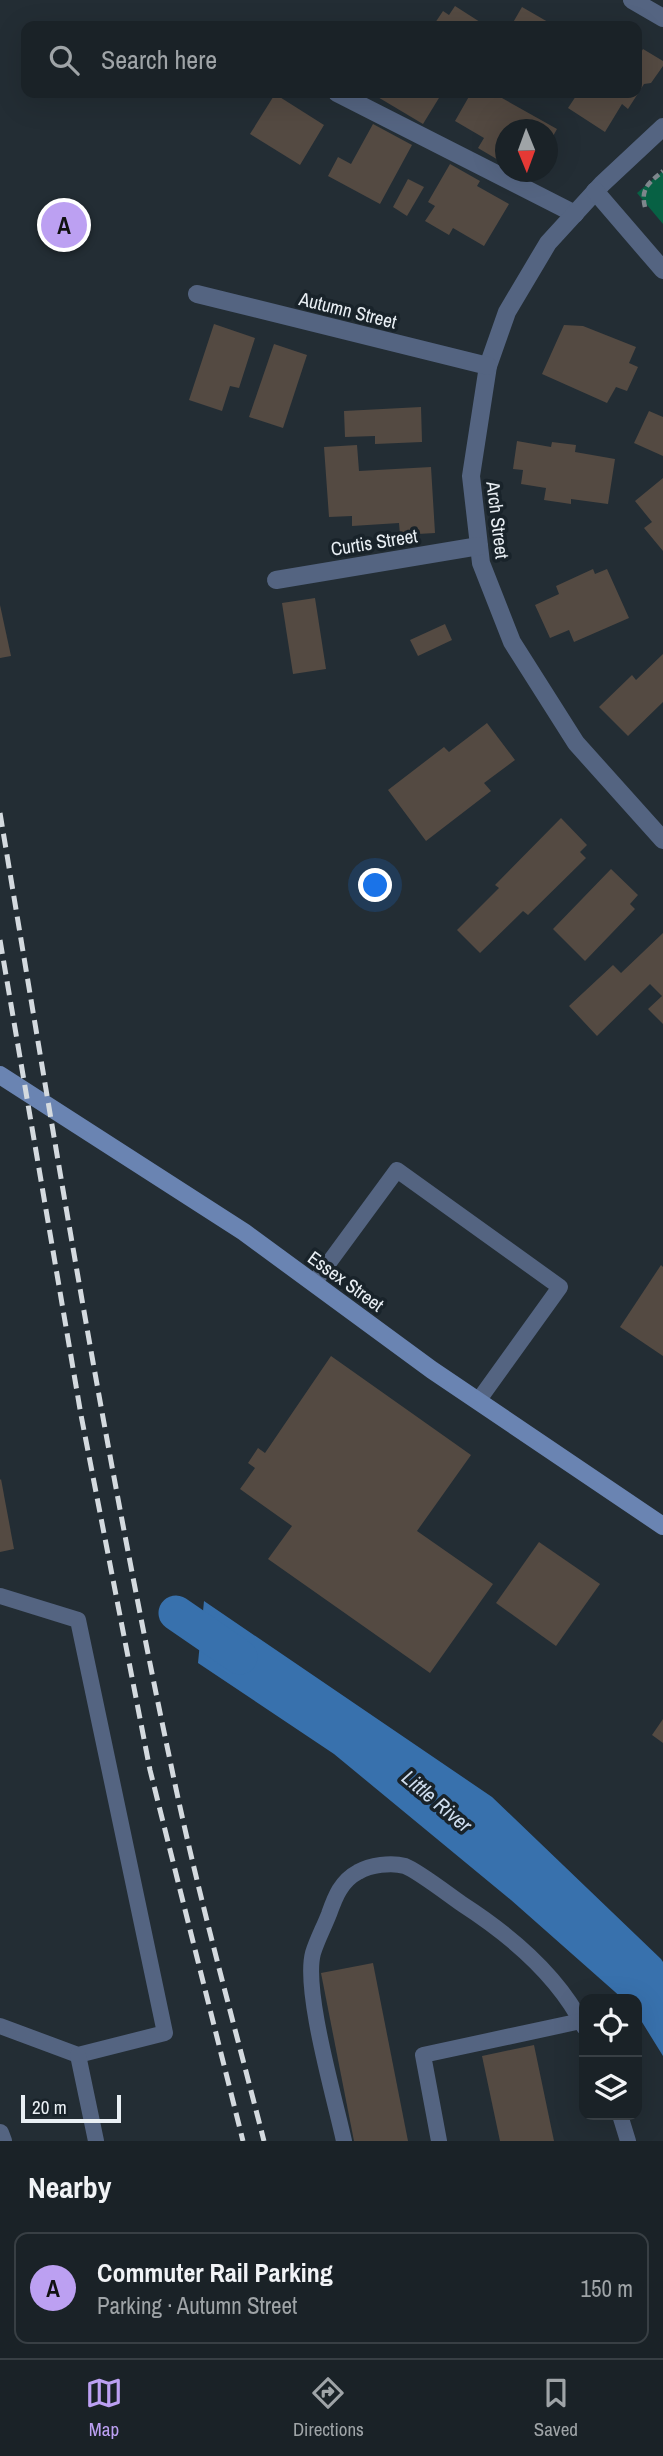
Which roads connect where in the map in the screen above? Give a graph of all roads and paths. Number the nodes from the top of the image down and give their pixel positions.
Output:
1 (632, 0) edge
2 (663, 19) edge
3 (347, 98) edge
4 (663, 127) edge
5 (663, 171) edge
6 (595, 191) junction
7 (575, 214) junction
8 (652, 214) dead end
9 (663, 270) edge
10 (197, 294) dead end
11 (488, 366) junction
12 (479, 546) junction
13 (276, 580) dead end
14 (663, 840) edge
15 (0, 1075) edge
16 (314, 1283) junction
17 (478, 1401) junction
18 (663, 1526) edge
19 (0, 1596) edge
20 (579, 2018) edge
21 (579, 2025) edge
22 (0, 2026) edge
23 (78, 2055) junction
24 (622, 2120) edge
25 (0, 2133) edge
26 (4, 2141) edge
27 (96, 2141) edge
28 (344, 2141) edge
29 (439, 2141) edge
30 (628, 2141) edge

1 - 2 street
3 - 7 street
4 - 6 street, Arch Street
5 - 8 path
6 - 7 street, Arch Street
6 - 9 street
7 - 11 street, Arch Street
10 - 11 street, Autumn Street
11 - 12 street, Arch Street
12 - 13 street, Curtis Street
12 - 14 street, Arch Street
15 - 16 main road, Essex Street
16 - 17 main road, Essex Street
16 - 17 lane
17 - 18 main road, Essex Street
19 - 23 lane
20 - 28 lane
21 - 29 lane
22 - 23 lane
23 - 27 lane
24 - 30 lane
25 - 26 street

